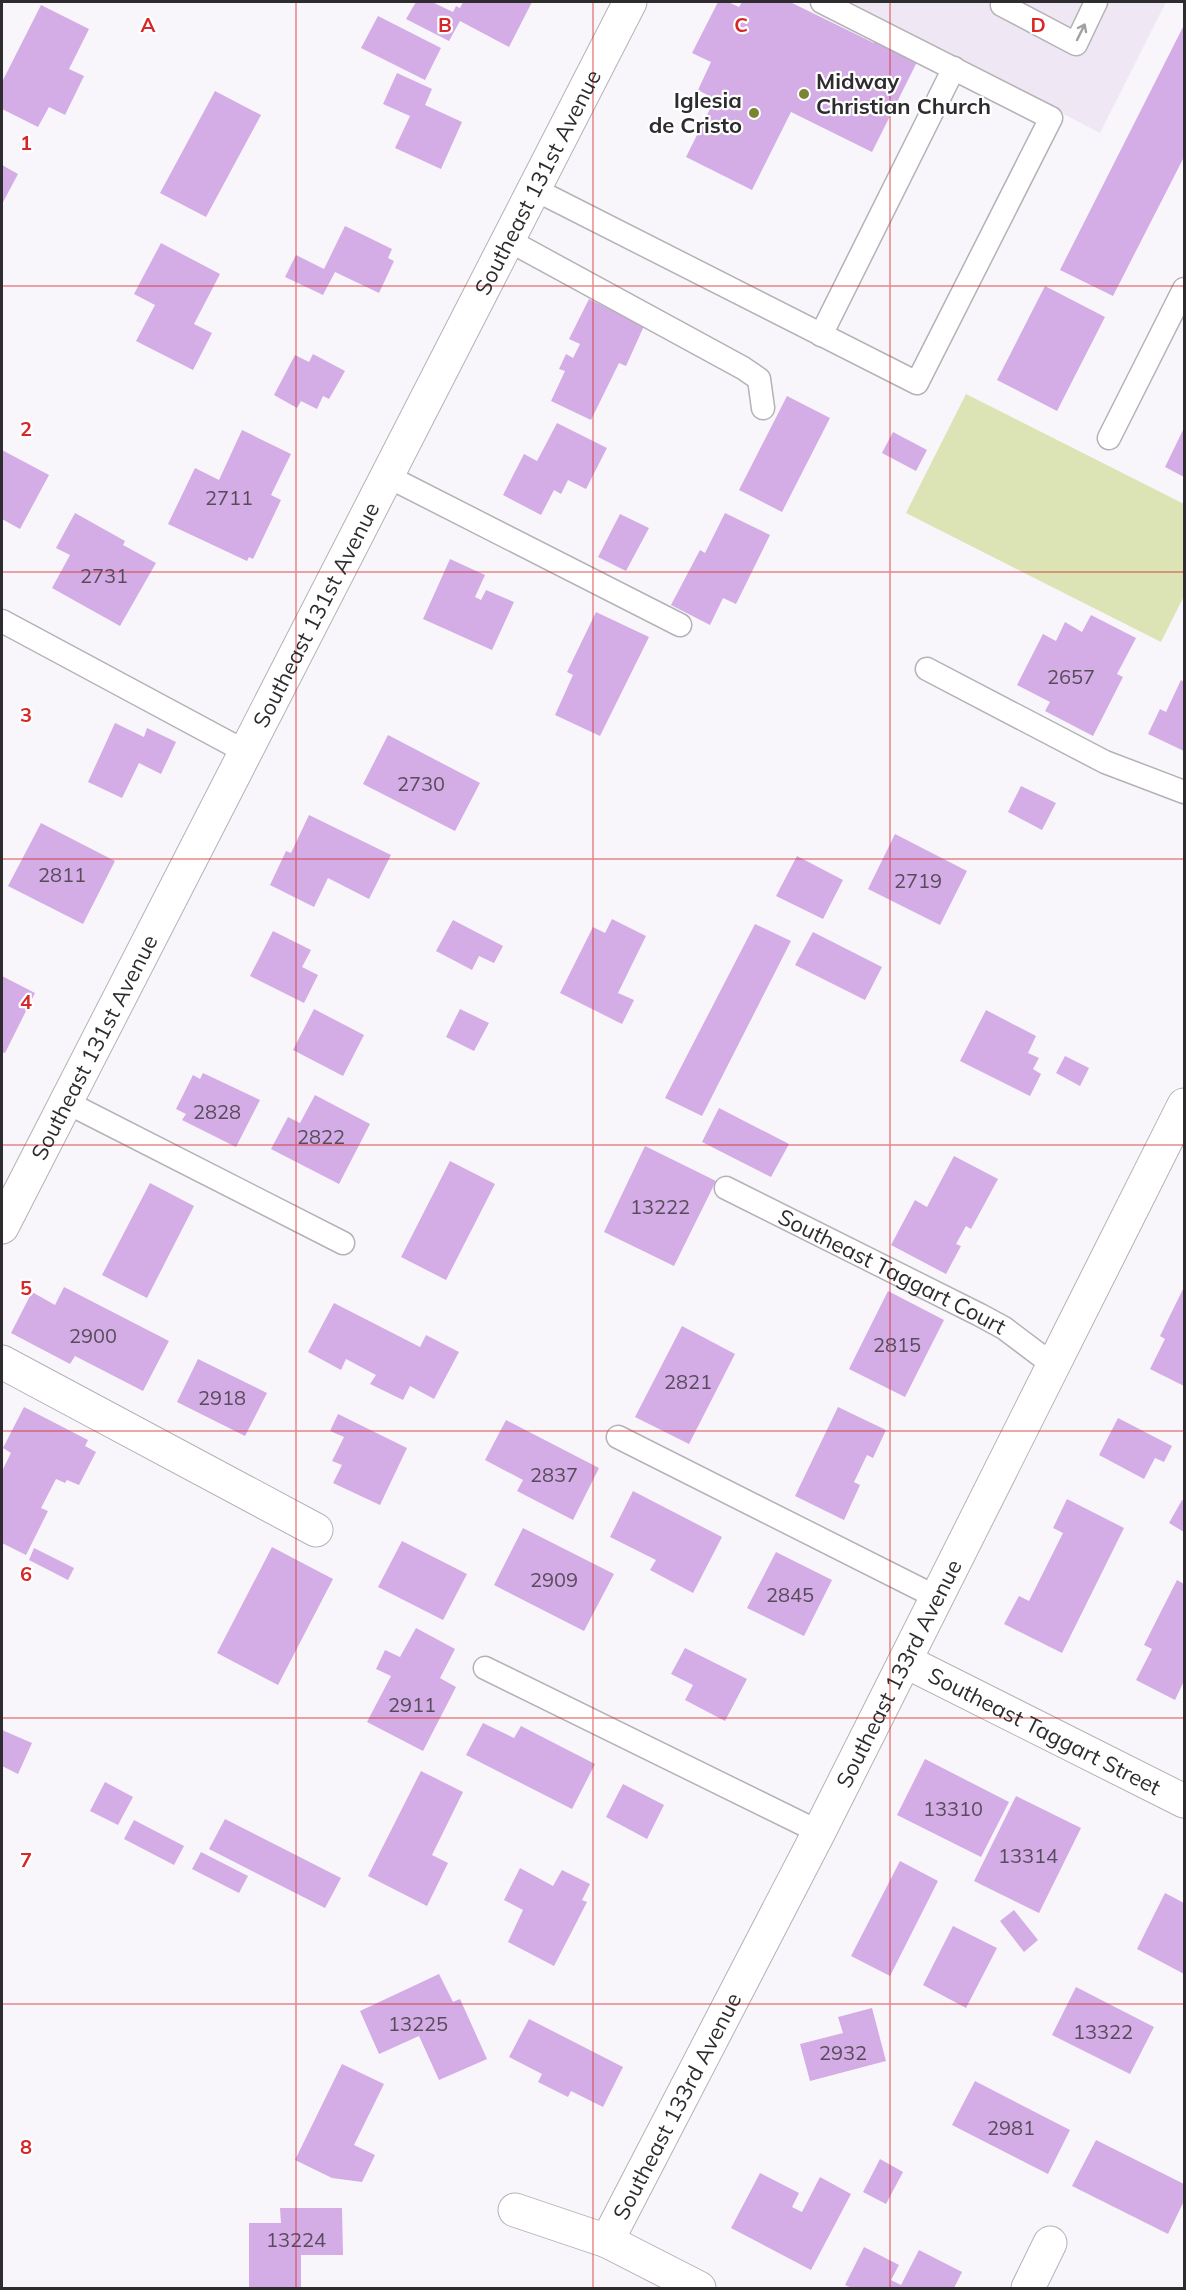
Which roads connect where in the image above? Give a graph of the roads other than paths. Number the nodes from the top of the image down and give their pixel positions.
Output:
1 (630, 2) edge
2 (822, 2) edge
3 (1004, 2) edge
4 (1096, 2) edge
5 (954, 68) junction
6 (534, 189) junction
7 (508, 240) junction
8 (1185, 289) edge
9 (821, 335) junction
10 (763, 408) dead end
11 (1109, 438) dead end
12 (387, 476) junction
13 (2, 621) edge
14 (680, 625) dead end
15 (927, 669) dead end
16 (246, 752) junction
17 (1185, 792) edge
18 (66, 1102) junction
19 (1185, 1106) edge
20 (726, 1188) dead end
21 (2, 1227) edge
22 (344, 1243) dead end
23 (2, 1362) edge
24 (1053, 1365) junction
25 (618, 1437) dead end
26 (316, 1530) dead end
27 (936, 1597) junction
28 (905, 1661) junction
29 (485, 1668) dead end
30 (1185, 1801) edge
31 (819, 1832) junction
32 (515, 2211) dead end
33 (607, 2241) junction
34 (1050, 2243) dead end
35 (699, 2289) edge
36 (1028, 2289) edge

1 - 6 street, Southeast 131st Avenue
2 - 5 lane
3 -> 4 lane
5 - 9 lane
5 - 9 lane
6 - 7 street, Southeast 131st Avenue
6 - 9 lane
7 - 10 lane
7 - 12 street, Southeast 131st Avenue
8 - 11 lane
12 - 14 lane
12 - 16 street, Southeast 131st Avenue
13 - 16 lane
15 - 17 lane
16 - 18 street, Southeast 131st Avenue
18 - 21 street, Southeast 131st Avenue
18 - 22 lane
19 - 24 street, Southeast 133rd Avenue
20 - 24 lane, Southeast Taggart Court
23 - 26 street
24 - 27 street, Southeast 133rd Avenue
25 - 27 lane
27 - 28 street, Southeast 133rd Avenue
28 - 30 street, Southeast Taggart Street
28 - 31 street, Southeast 133rd Avenue
29 - 31 lane
31 - 33 street, Southeast 133rd Avenue
32 - 33 street
33 - 35 street
34 - 36 street

